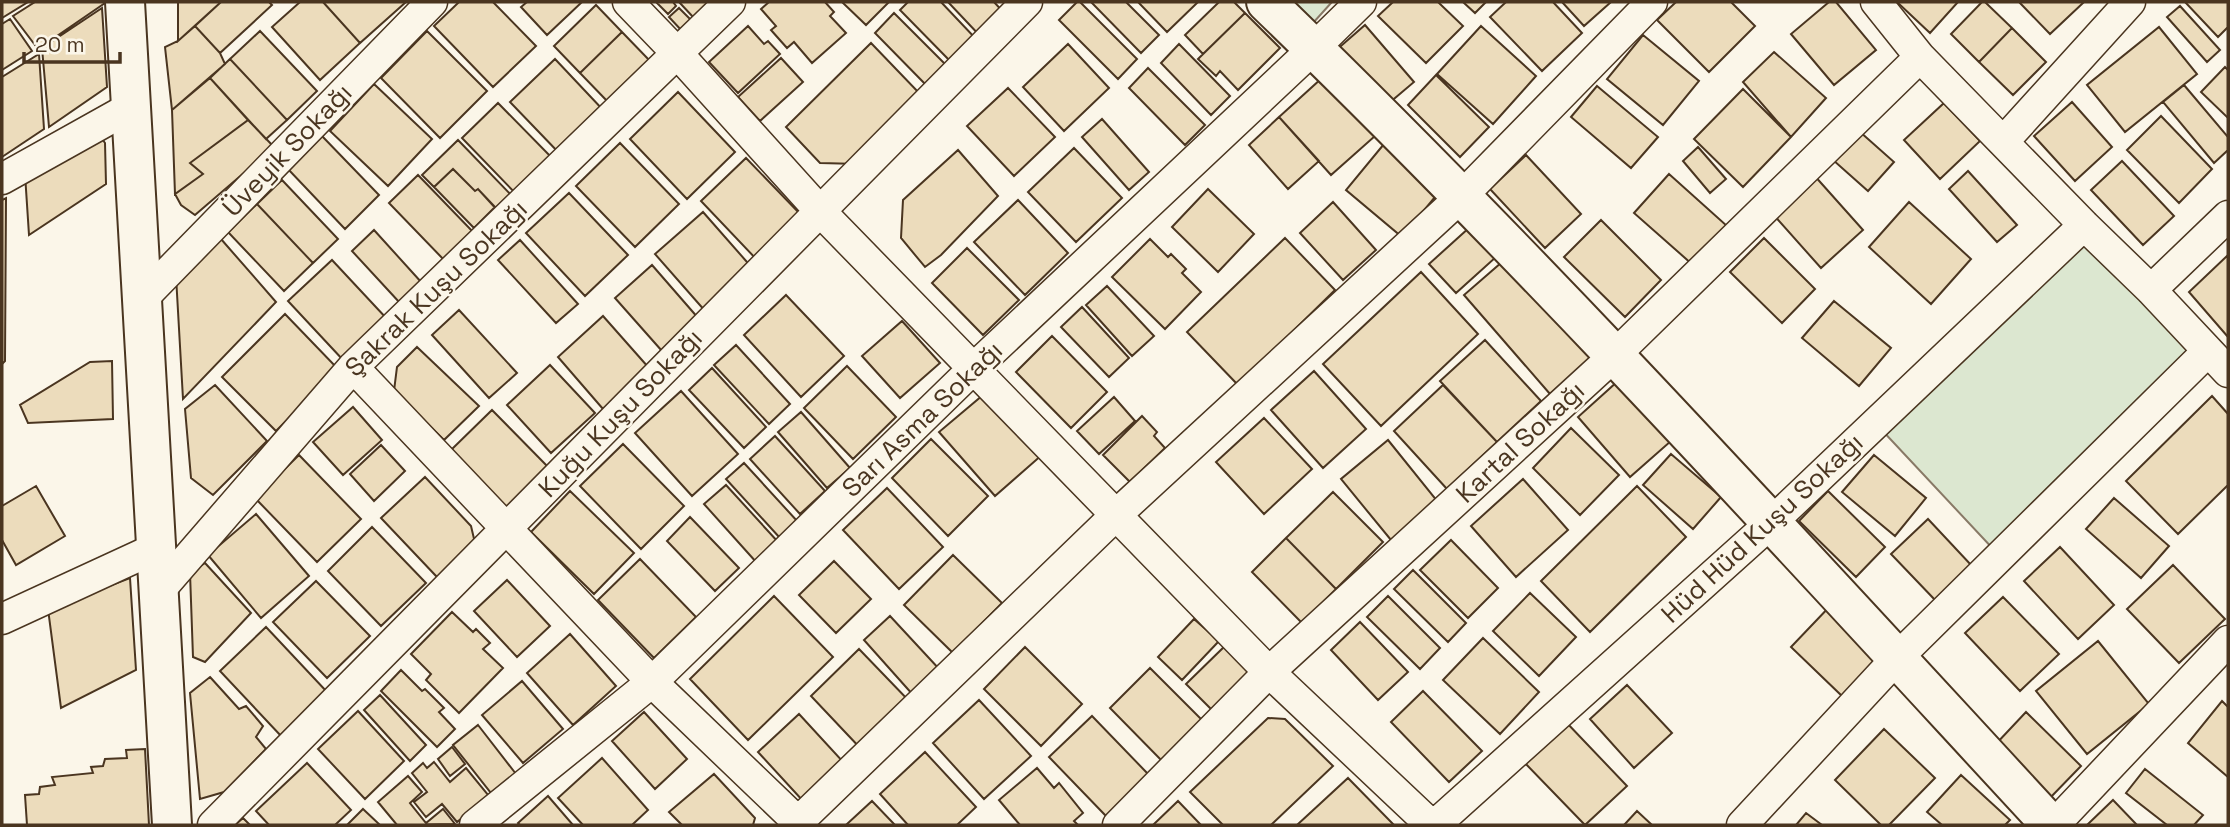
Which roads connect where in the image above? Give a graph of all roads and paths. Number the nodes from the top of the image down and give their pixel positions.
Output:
1 (432, 2) edge
2 (628, 2) edge
3 (730, 2) edge
4 (1027, 2) edge
5 (1266, 2) edge
6 (1361, 2) edge
7 (1652, 2) edge
8 (1876, 2) edge
9 (2130, 2) edge
10 (127, 4) edge
11 (1314, 48) junction
12 (678, 54) junction
13 (1920, 57) junction
14 (131, 107) junction
15 (2003, 142) junction
16 (2, 179) edge
17 (1462, 196) junction
18 (819, 211) junction
19 (2228, 216) edge
20 (2084, 225) junction
21 (2151, 290) junction
22 (142, 299) junction
23 (2207, 352) junction
24 (1613, 357) junction
25 (353, 368) junction
26 (973, 369) junction
27 (2228, 372) edge
28 (1116, 515) junction
29 (1772, 522) junction
30 (505, 530) junction
31 (156, 548) junction
32 (159, 591) junction
33 (2, 619) edge
34 (2228, 641) edge
35 (1897, 658) junction
36 (1269, 672) junction
37 (652, 682) junction
38 (798, 824) edge
39 (172, 825) edge
40 (213, 825) edge
41 (475, 825) edge
42 (1118, 825) edge
43 (1433, 825) edge
44 (1742, 825) edge
45 (2053, 825) edge

1 - 22 street, Üveyik Sokağı
2 - 12 street
3 - 12 street, Şakrak Kuşu Sokağı
4 - 18 street, Kuğu Kuşu Sokağı
5 - 11 street
6 - 11 street, Sarı Asma Sokağı
7 - 17 street
8 - 13 street
9 - 15 street
10 - 14 street
11 - 17 street
11 - 26 street, Sarı Asma Sokağı
12 - 18 street
12 - 25 street, Şakrak Kuşu Sokağı
13 - 15 street
13 - 24 street, Kartal Sokağı
14 - 16 street
14 - 22 street
15 - 20 street
17 - 24 street
17 - 28 street
18 - 26 street
18 - 30 street, Kuğu Kuşu Sokağı
19 - 21 street
20 - 21 street
20 - 29 street, Hüd Hüd Kuşu Sokağı
21 - 23 street
22 - 31 street
23 - 27 street
23 - 35 street
24 - 29 street
24 - 36 street, Kartal Sokağı
25 - 30 street
25 - 32 street, Şakrak Kuşu Sokağı
26 - 28 street
26 - 37 street, Sarı Asma Sokağı
28 - 36 street
28 - 38 street
29 - 35 street
29 - 43 street, Hüd Hüd Kuşu Sokağı
30 - 37 street
30 - 40 street, Kuğu Kuşu Sokağı
31 - 32 street
31 - 33 street
32 - 39 street
34 - 45 street
35 - 44 street
35 - 45 street
36 - 42 street, Kartal Sokağı
36 - 43 street
37 - 38 street
37 - 41 street, Sarı Asma Sokağı

